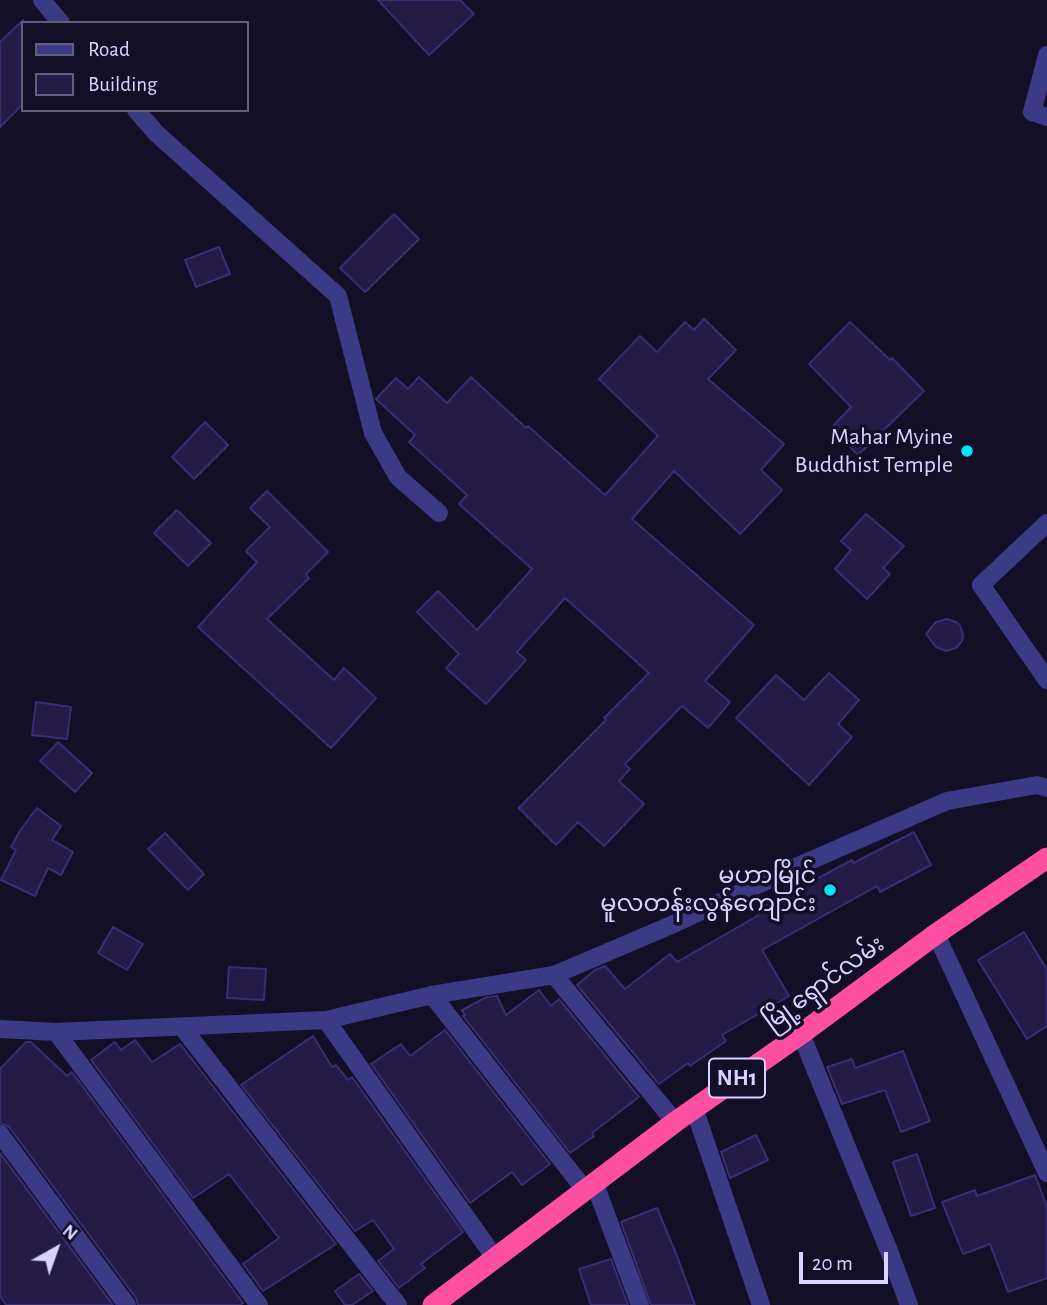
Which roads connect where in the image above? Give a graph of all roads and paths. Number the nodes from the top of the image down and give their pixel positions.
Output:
1 (42, 0) edge
2 (59, 21) edge
3 (1047, 55) edge
4 (138, 112) edge
5 (1047, 117) edge
6 (439, 513) dead end
7 (1047, 523) edge
8 (1047, 680) edge
9 (1047, 788) edge
10 (1045, 863) edge
11 (936, 934) junction
12 (555, 975) junction
13 (432, 995) junction
14 (326, 1020) junction
15 (182, 1027) junction
16 (0, 1029) edge
17 (56, 1032) junction
18 (801, 1034) junction
19 (694, 1108) junction
20 (675, 1122) junction
21 (0, 1134) edge
22 (1047, 1173) edge
23 (589, 1186) junction
24 (495, 1258) junction
25 (127, 1305) edge
26 (259, 1305) edge
27 (398, 1305) edge
28 (433, 1305) edge
29 (640, 1305) edge
30 (761, 1305) edge
31 (909, 1305) edge

1 - 2 street
3 - 5 street
4 - 6 street
7 - 8 street
9 - 12 street
10 - 11 highway, မြို့ရှောင်လမ်း / NH1
11 - 18 highway, မြို့ရှောင်လမ်း / NH1
11 - 22 street
12 - 13 street
12 - 20 street
13 - 14 street
13 - 23 street
14 - 15 street
14 - 24 street
15 - 17 street
15 - 27 street
16 - 17 street
17 - 26 street
18 - 19 highway, မြို့ရှောင်လမ်း / NH1
18 - 31 street
19 - 20 highway, မြို့ရှောင်လမ်း / NH1
19 - 30 street
20 - 23 highway, မြို့ရှောင်လမ်း / NH1
21 - 25 street
23 - 24 highway, မြို့ရှောင်လမ်း / NH1
23 - 29 street
24 - 28 highway, မြို့ရှောင်လမ်း / NH1

